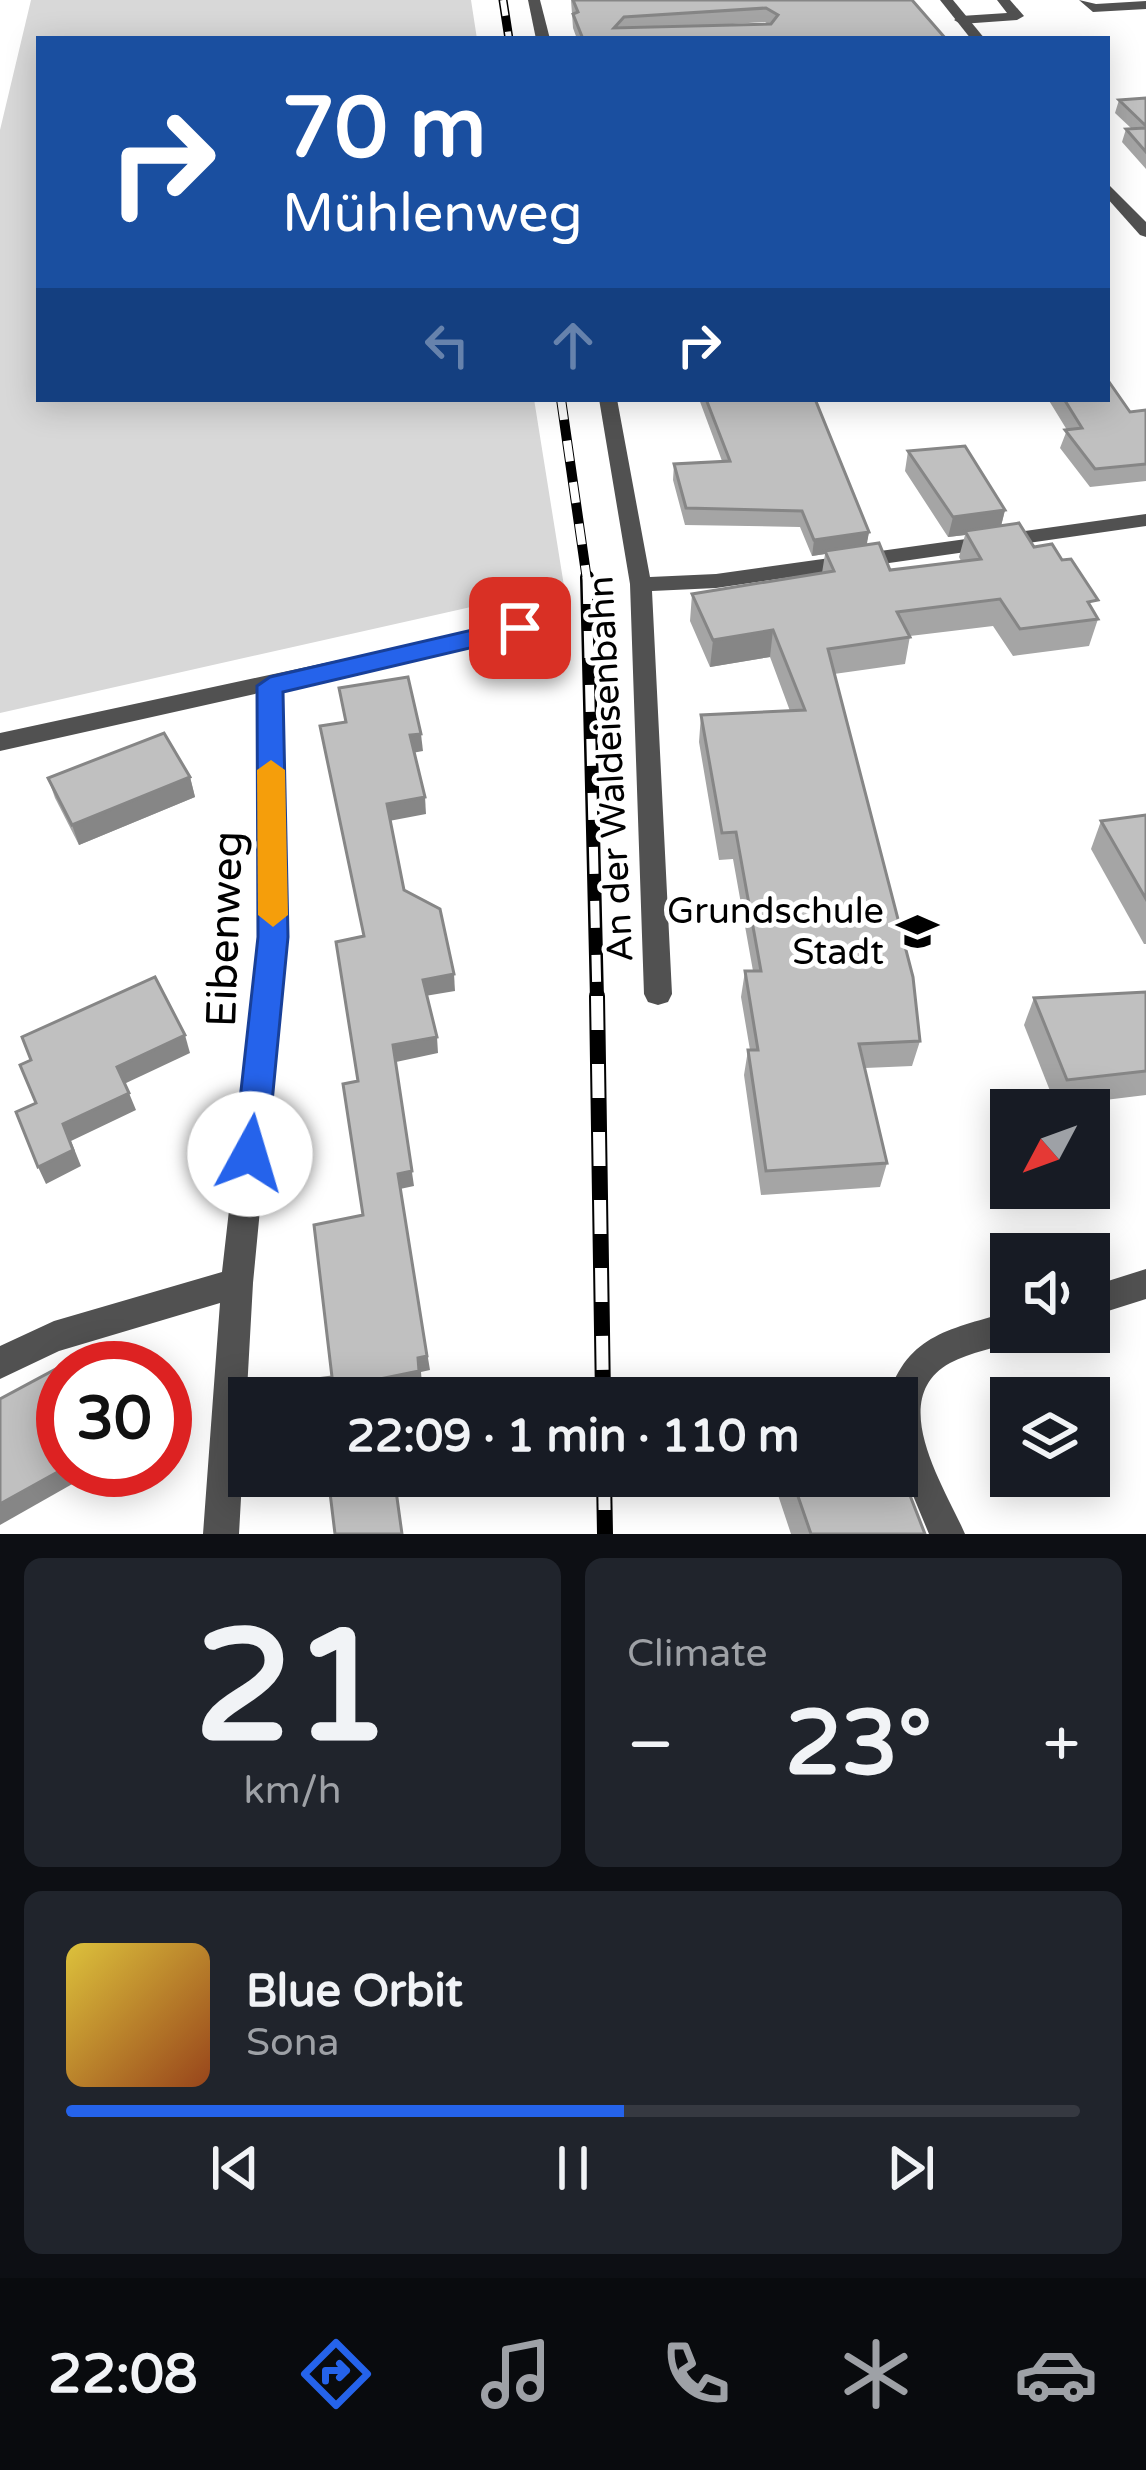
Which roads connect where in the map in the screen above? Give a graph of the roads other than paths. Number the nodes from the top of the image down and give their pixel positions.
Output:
1 (534, 0) edge
2 (946, 0) edge
3 (1004, 0) edge
4 (1085, 0) edge
5 (1146, 5) edge
6 (962, 20) junction
7 (542, 36) edge
8 (975, 36) edge
9 (1110, 191) edge
10 (1146, 232) edge
11 (609, 402) edge
12 (1146, 520) edge
13 (641, 584) junction
14 (520, 628) dead end
15 (270, 686) junction
16 (0, 742) edge
17 (658, 994) dead end
18 (237, 1283) junction
19 (1146, 1284) edge
20 (1110, 1295) edge
21 (990, 1335) edge
22 (0, 1363) edge
23 (221, 1534) edge
24 (946, 1534) edge

1 - 7 street
2 - 6 street
3 - 6 street
4 - 5 street
6 - 8 street
9 - 10 street
11 - 13 street, An der Waldeisenbahn
12 - 13 street
13 - 17 street, An der Waldeisenbahn
14 - 15 street
15 - 16 street
15 - 18 street, Eibenweg
18 - 22 street
18 - 23 street, Eibenweg
19 - 20 street
21 - 24 street

